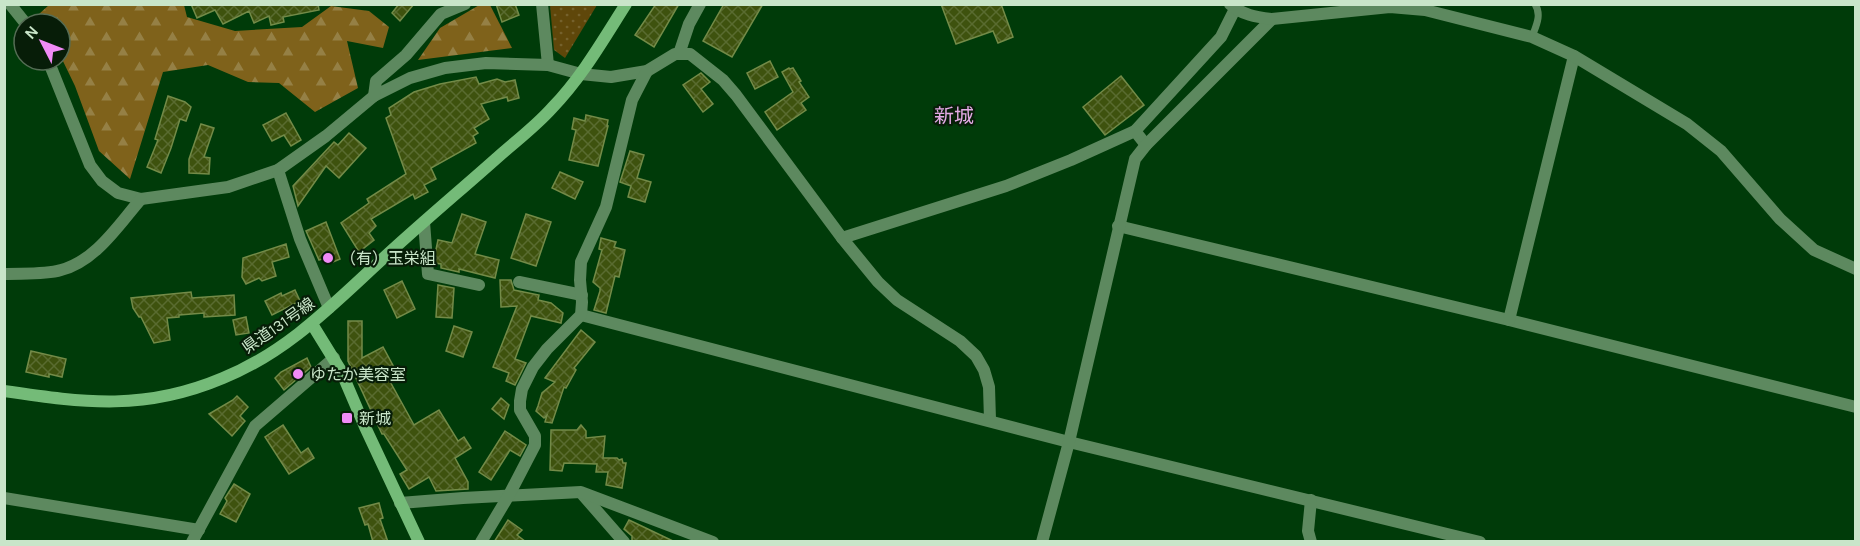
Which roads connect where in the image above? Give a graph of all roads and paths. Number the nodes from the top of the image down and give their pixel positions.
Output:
1 (465, 4) edge
2 (542, 4) edge
3 (626, 4) edge
4 (700, 4) edge
5 (1535, 4) edge
6 (1233, 7) edge
7 (439, 9) edge
8 (1272, 19) junction
9 (1532, 37) junction
10 (679, 54) junction
11 (1574, 56) junction
12 (548, 65) junction
13 (647, 71) junction
14 (53, 72) edge
15 (581, 74) junction
16 (374, 96) junction
17 (1135, 131) junction
18 (1146, 146) junction
19 (278, 170) junction
20 (141, 199) junction
21 (424, 222) junction
22 (1118, 226) junction
23 (842, 238) junction
24 (1856, 269) edge
25 (4, 274) edge
26 (519, 282) dead end
27 (479, 285) dead end
28 (582, 295) junction
29 (329, 308) junction
30 (581, 315) junction
31 (1509, 320) junction
32 (312, 324) junction
33 (334, 358) junction
34 (4, 391) edge
35 (1856, 407) edge
36 (990, 420) junction
37 (1069, 442) junction
38 (581, 492) junction
39 (509, 495) junction
40 (4, 498) edge
41 (1311, 500) junction
42 (400, 503) junction
43 (199, 530) junction
44 (192, 542) edge
45 (419, 542) edge
46 (481, 542) edge
47 (624, 542) edge
48 (713, 542) edge
49 (1042, 542) edge
50 (1311, 542) edge
51 (1480, 542) edge

1 - 7 street
2 - 12 street
3 - 15 main road, 県道131号線
4 - 10 street
5 - 9 lane
6 - 8 street
6 - 17 street
7 - 16 street
8 - 9 street
8 - 18 street
9 - 11 street
10 - 13 street
10 - 23 street
11 - 24 street
11 - 31 street
12 - 15 street
12 - 16 street
13 - 15 street
13 - 28 street
14 - 20 street
15 - 21 main road, 県道131号線
16 - 19 street
17 - 18 street
17 - 23 street
18 - 22 street
19 - 20 street
19 - 29 street
20 - 25 street
21 - 27 street
21 - 29 main road, 県道131号線
22 - 31 street
22 - 37 street
23 - 36 street
26 - 28 street
28 - 30 street
29 - 32 main road, 県道131号線
30 - 36 street
30 - 39 street
31 - 35 street
32 - 33 main road
32 - 34 main road, 県道131号線
33 - 42 main road
33 - 43 street
36 - 37 street
37 - 41 street
37 - 49 street
38 - 39 street
38 - 47 street
38 - 48 street
39 - 42 street
39 - 46 street
40 - 43 street
41 - 50 street
41 - 51 street
42 - 45 main road
43 - 44 street

